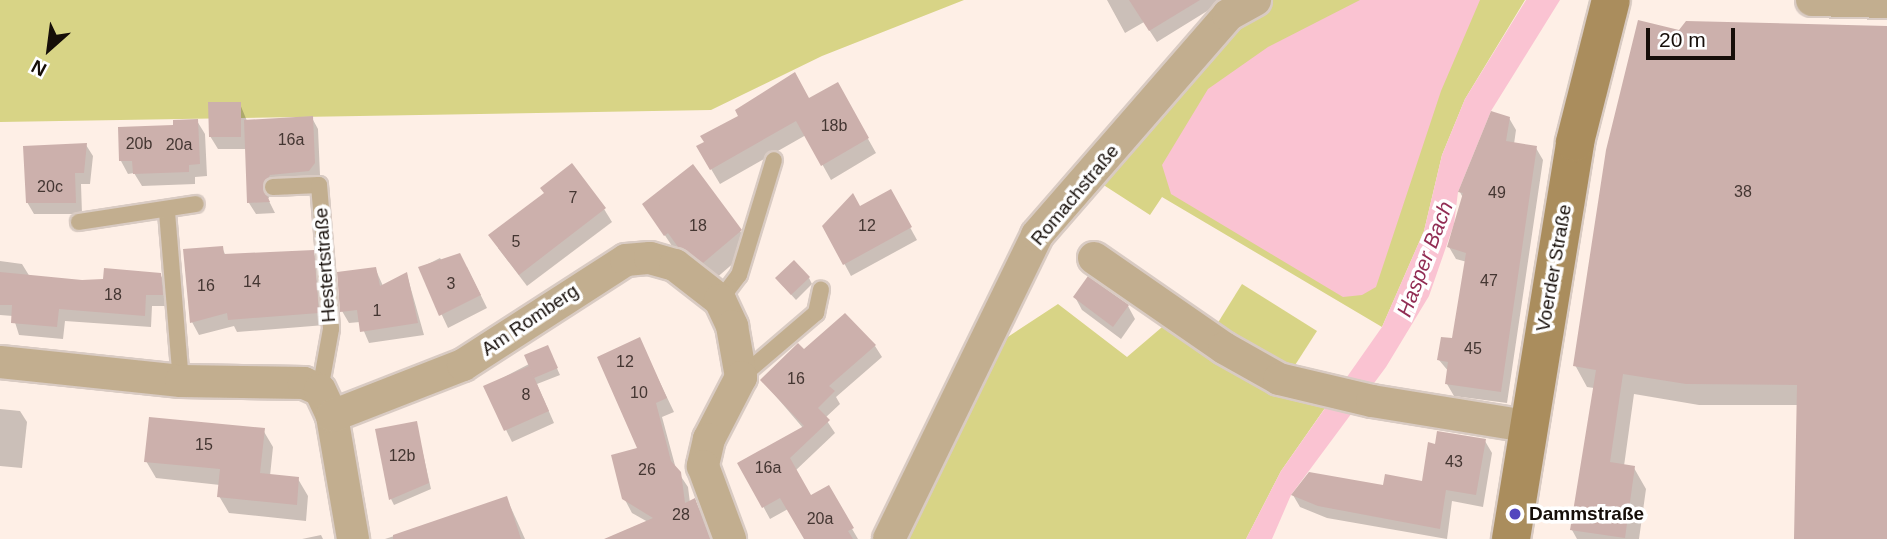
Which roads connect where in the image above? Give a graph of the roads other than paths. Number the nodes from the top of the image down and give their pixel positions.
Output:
1 (1255, 0) edge
2 (1611, 0) edge
3 (1812, 0) edge
4 (1887, 2) edge
5 (774, 160) dead end
6 (273, 187) dead end
7 (196, 204) dead end
8 (167, 212) junction
9 (79, 222) dead end
10 (1094, 258) dead end
11 (821, 290) dead end
12 (720, 300) junction
13 (0, 362) edge
14 (741, 377) junction
15 (181, 381) junction
16 (326, 403) junction
17 (1526, 426) junction
18 (353, 539) edge
19 (730, 539) edge
20 (889, 539) edge
21 (1511, 539) edge

1 - 20 street, Romachstraße
2 - 17 main road, Voerder Straße
3 - 4 street
5 - 12 lane
6 - 16 lane, Hestertstraße
7 - 8 lane
8 - 9 lane
8 - 15 lane
10 - 17 street
11 - 14 lane
12 - 14 street
12 - 16 street, Am Romberg
13 - 15 street
14 - 19 street
15 - 16 street
16 - 18 street, Hestertstraße
17 - 21 main road, Voerder Straße

